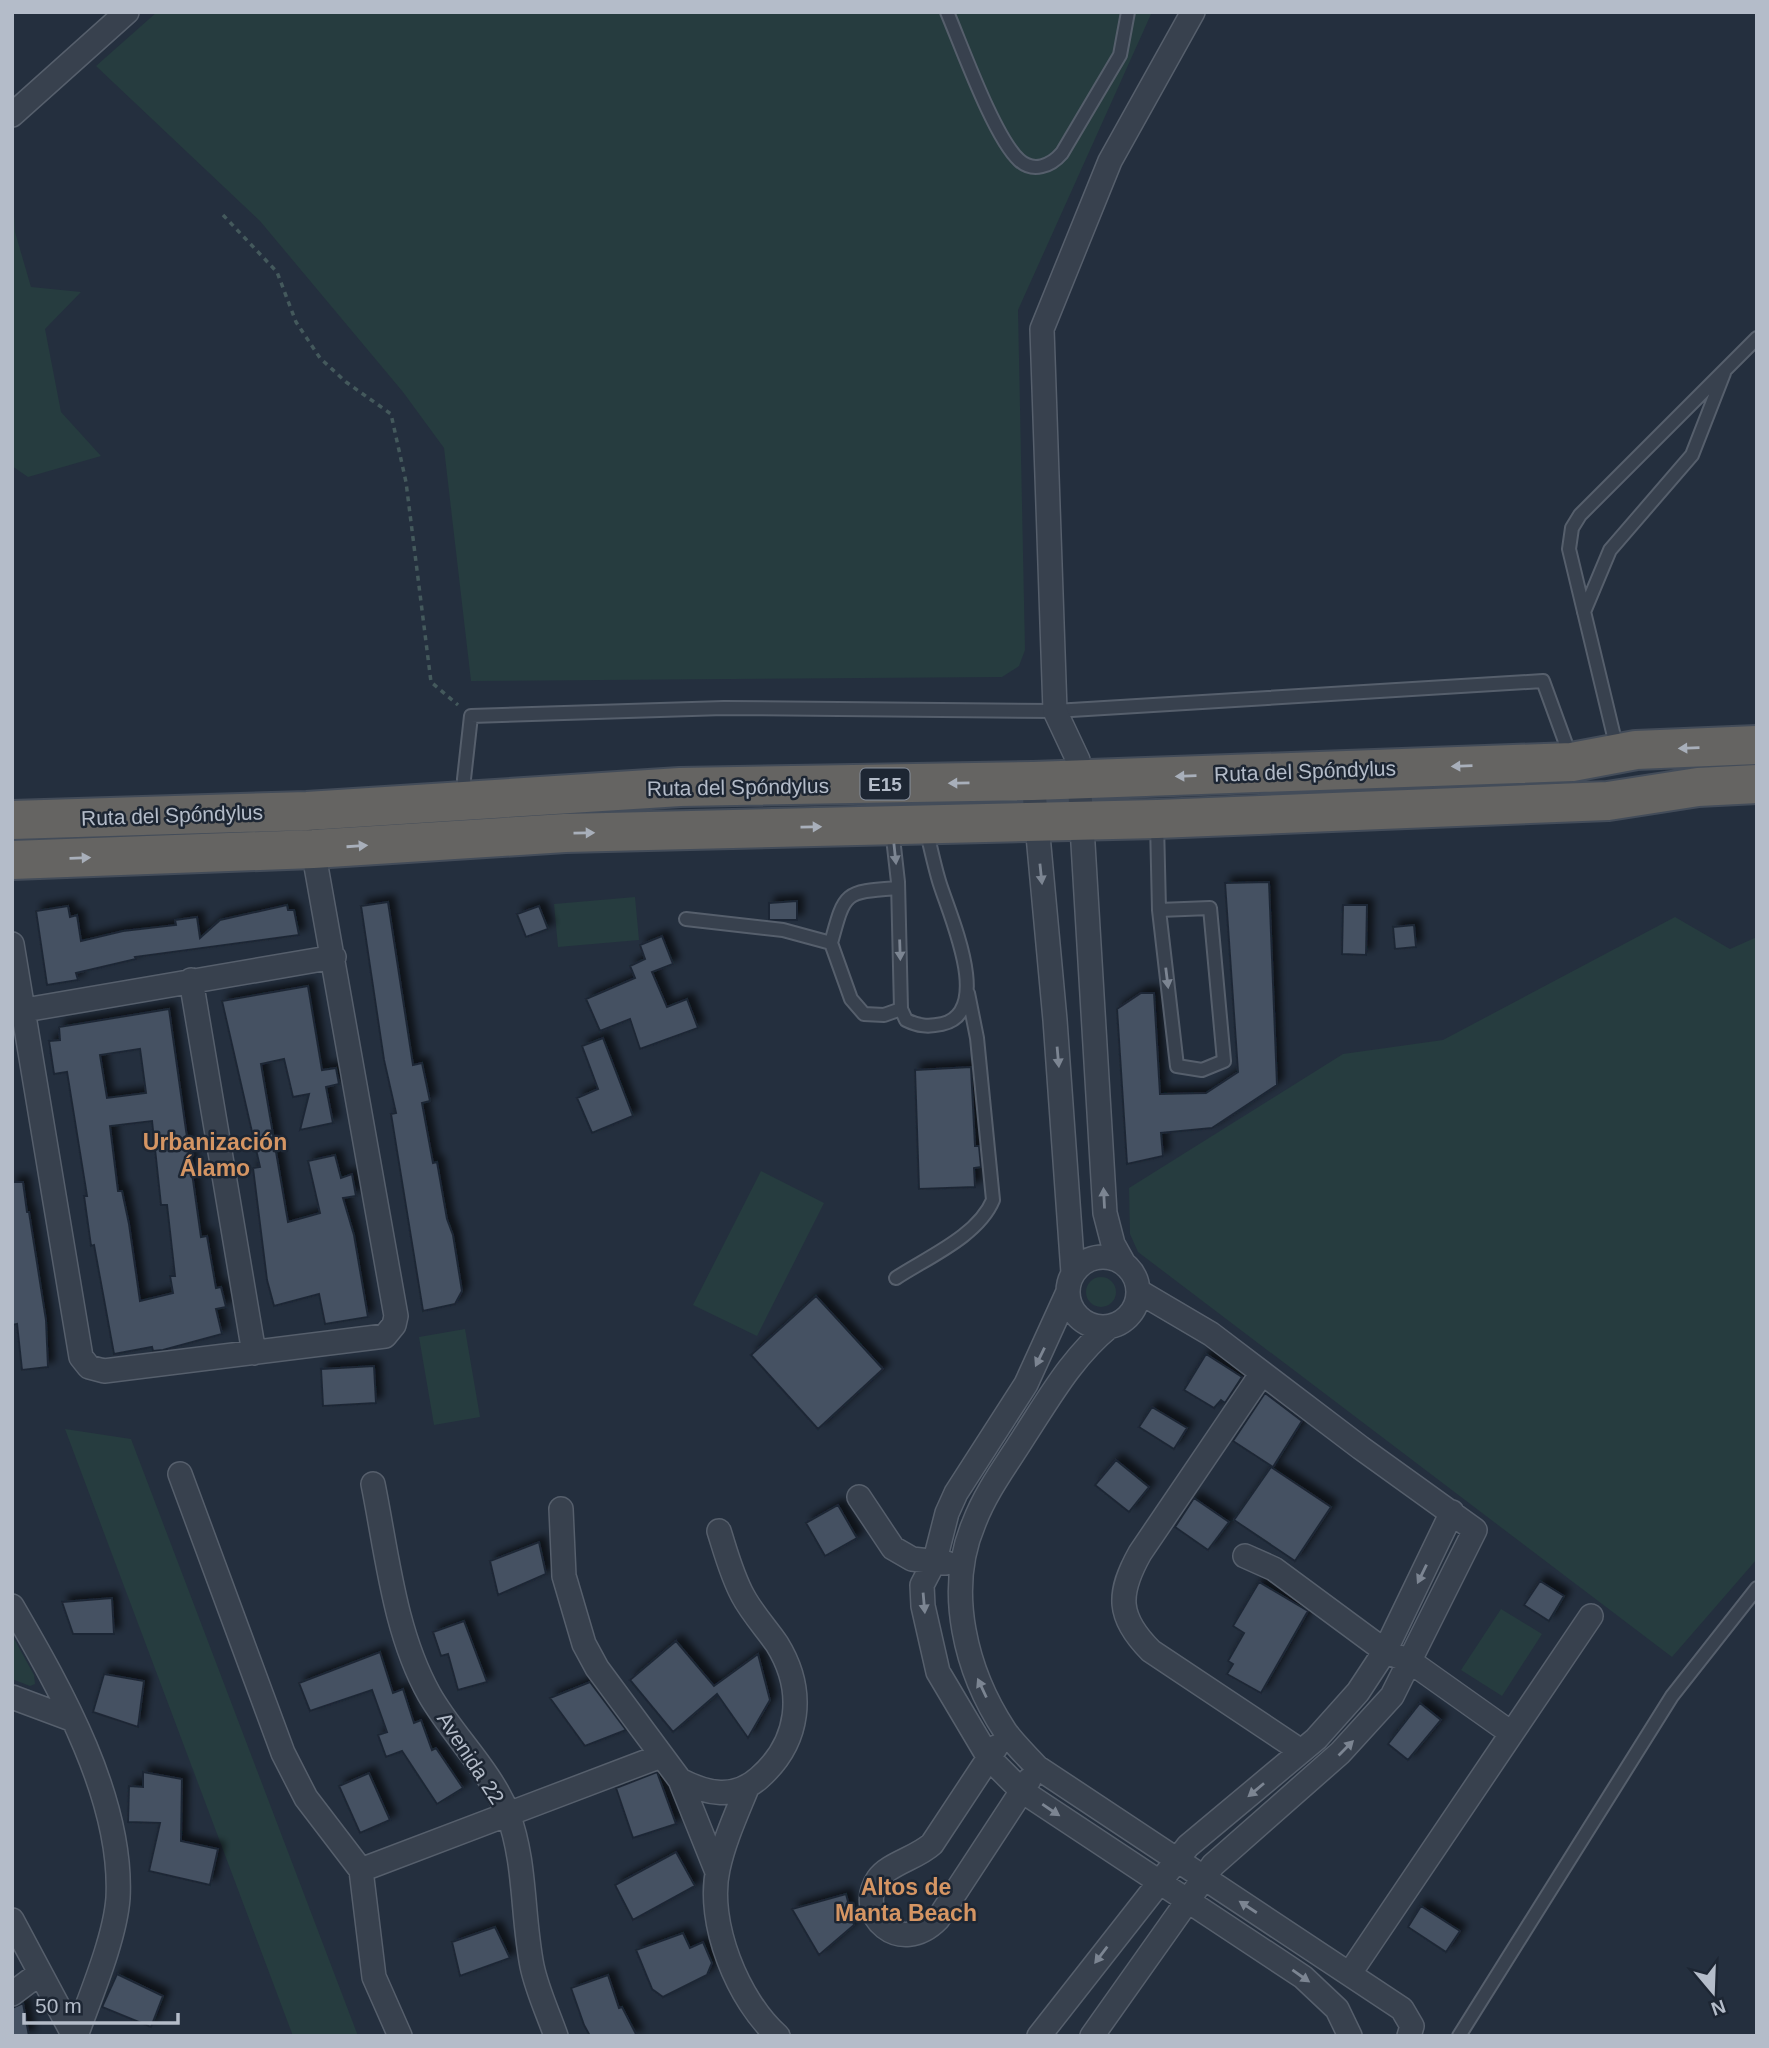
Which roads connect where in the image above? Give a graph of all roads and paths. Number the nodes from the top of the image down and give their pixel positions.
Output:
1 (127, 12) edge
2 (947, 12) edge
3 (1128, 12) edge
4 (1193, 12) edge
5 (12, 115) edge
6 (223, 215) dead end
7 (1757, 338) edge
8 (1725, 369) junction
9 (1584, 612) junction
10 (1055, 711) junction
11 (471, 716) junction
12 (1757, 746) edge
13 (1619, 755) junction
14 (1572, 762) junction
15 (1079, 780) junction
16 (1034, 781) junction
17 (1757, 784) edge
18 (465, 800) junction
19 (307, 811) junction
20 (1157, 819) junction
21 (12, 820) edge
22 (1081, 820) junction
23 (1036, 822) junction
24 (909, 825) junction
25 (313, 849) junction
26 (12, 860) edge
27 (898, 888) junction
28 (1159, 910) junction
29 (686, 919) dead end
30 (1086, 923) junction
31 (1046, 925) junction
32 (831, 943) junction
33 (12, 944) edge
34 (334, 957) junction
35 (191, 981) junction
36 (968, 993) junction
37 (901, 1009) junction
38 (25, 1010) junction
39 (1094, 1018) junction
40 (1055, 1020) junction
41 (1123, 1262) junction
42 (896, 1278) dead end
43 (1070, 1284) junction
44 (1138, 1291) junction
45 (1110, 1326) junction
46 (254, 1353) junction
47 (1262, 1373) junction
48 (984, 1446) junction
49 (1010, 1460) junction
50 (180, 1474) dead end
51 (373, 1484) dead end
52 (859, 1497) dead end
53 (561, 1509) dead end
54 (1452, 1512) junction
55 (719, 1531) dead end
56 (1245, 1556) dead end
57 (935, 1560) junction
58 (962, 1567) junction
59 (1757, 1588) edge
60 (12, 1606) edge
61 (1591, 1616) dead end
62 (1385, 1651) junction
63 (1411, 1662) junction
64 (12, 1697) edge
65 (71, 1719) junction
66 (1006, 1733) junction
67 (1511, 1733) junction
68 (1299, 1754) junction
69 (661, 1756) junction
70 (989, 1758) junction
71 (1037, 1768) junction
72 (1316, 1775) junction
73 (680, 1780) junction
74 (747, 1788) junction
75 (1022, 1791) junction
76 (508, 1813) junction
77 (1177, 1858) junction
78 (361, 1870) junction
79 (717, 1872) junction
80 (1205, 1879) junction
81 (1161, 1883) junction
82 (1188, 1902) junction
83 (12, 1920) edge
84 (1275, 1924) junction
85 (1258, 1949) junction
86 (40, 1973) junction
87 (1350, 1973) junction
88 (12, 1994) edge
89 (75, 2036) edge
90 (400, 2036) edge
91 (556, 2036) edge
92 (778, 2036) edge
93 (1039, 2036) edge
94 (1092, 2036) edge
95 (1350, 2036) edge
96 (1409, 2036) edge
97 (1459, 2036) edge

1 - 5 street
2 - 3 lane
4 - 10 street
6 - 11 path
7 - 8 lane
8 - 9 lane
8 - 9 lane
9 - 13 lane
10 - 11 lane
10 - 14 lane
10 - 15 street
11 - 18 lane
12 -> 13 highway, Ruta del Spóndylus / E15
13 - 14 highway, Ruta del Spóndylus / E15
14 -> 15 highway, Ruta del Spóndylus / E15
15 - 16 highway, Ruta del Spóndylus / E15
15 - 22 street
16 -> 18 highway, Ruta del Spóndylus / E15
16 - 23 street
17 - 20 highway, Ruta del Spóndylus / E15
18 - 19 highway, Ruta del Spóndylus / E15
19 - 21 highway, Ruta del Spóndylus / E15
19 - 25 street
20 - 22 highway, Ruta del Spóndylus / E15
20 - 28 lane
22 - 23 highway, Ruta del Spóndylus / E15
22 - 30 street
23 - 24 highway, Ruta del Spóndylus / E15
23 -> 31 street
25 -> 24 highway, Ruta del Spóndylus / E15
24 -> 27 lane
24 - 36 lane
26 -> 25 highway, Ruta del Spóndylus / E15
25 - 34 street
27 - 32 lane
27 -> 37 lane
28 -> 28 lane
29 - 32 lane
30 - 31 street
30 - 39 street
31 - 40 street
32 - 37 lane
33 - 38 street
34 - 35 street
34 - 46 street
35 - 38 street
35 - 46 street
36 - 37 lane
36 - 42 lane
38 - 46 street
39 - 40 street
41 -> 39 street
40 -> 43 street
41 - 43 street
41 - 44 street
43 - 45 street
43 -> 48 street
44 - 45 street
44 - 47 street
45 - 49 street
47 - 54 street
47 - 68 street
48 - 49 street
48 - 57 street
49 - 58 street
50 - 78 street
51 - 76 street, Avenida 22
52 - 57 street
53 - 69 street
54 -> 62 street
54 - 63 street
55 - 74 street
56 - 62 street
57 - 58 street
57 -> 70 street
66 -> 58 street
59 - 97 lane
60 - 65 street
61 - 67 street
62 - 63 street
62 - 68 street
63 - 67 street
72 -> 63 street
64 - 65 street
65 - 89 street
66 - 70 street
66 - 71 street
67 - 87 street
68 - 72 street
68 -> 77 street
69 - 73 street
69 - 76 street
70 - 75 street
70 - 75 street
71 - 75 street
71 - 77 street
72 - 80 street
73 - 74 street
73 - 79 street
74 - 79 street
75 -> 81 street
76 - 78 street
76 - 91 street, Avenida 22
77 - 80 street
77 - 81 street
78 - 90 street
79 - 92 street
80 - 82 street
84 -> 80 street
81 - 82 street
81 -> 93 street
82 - 85 street
82 - 94 street
83 - 86 street
84 - 85 street
84 - 87 street
85 -> 95 street
86 - 88 street
86 - 89 street
87 - 96 street

